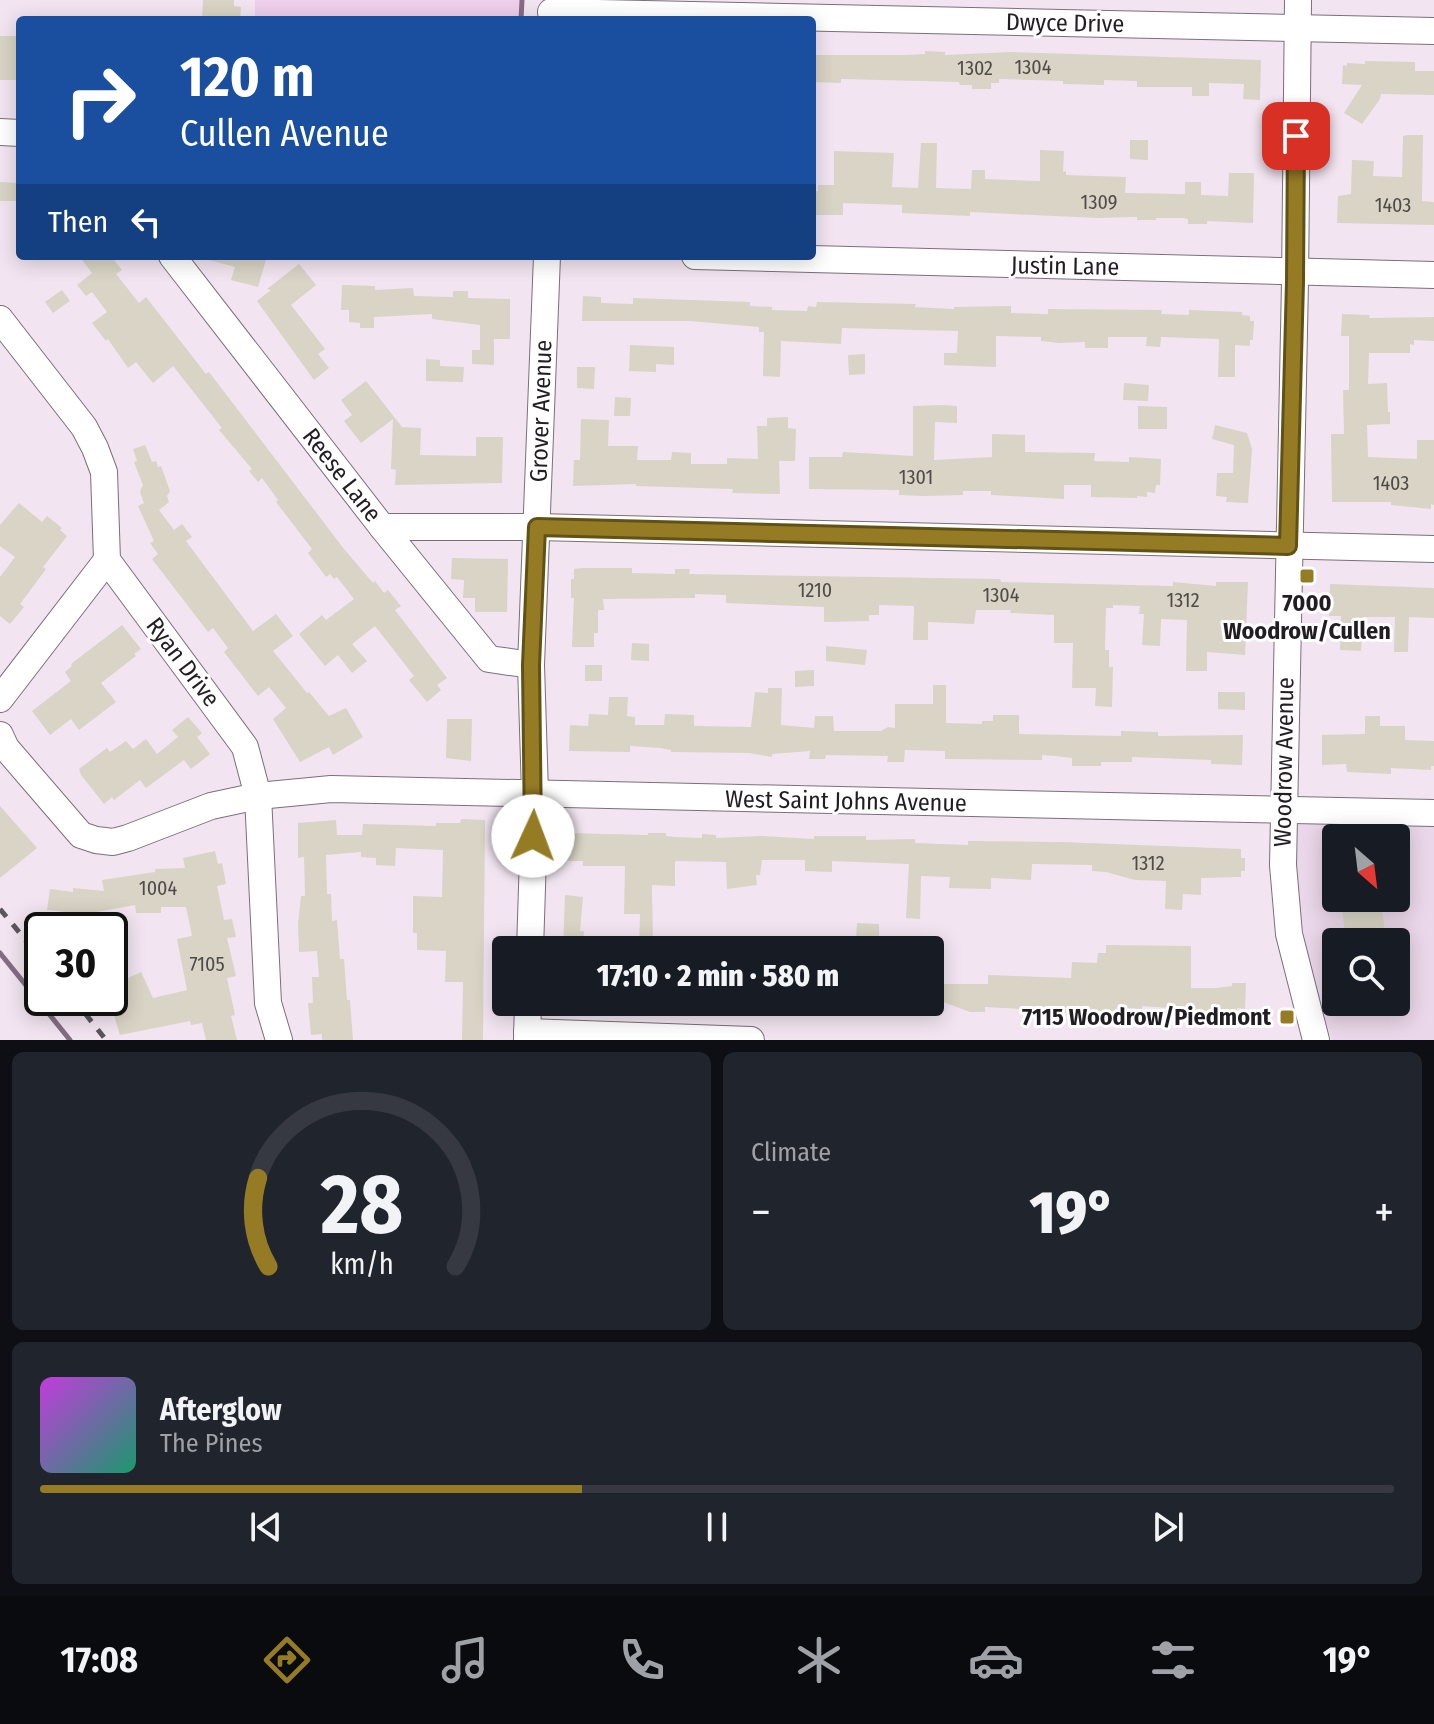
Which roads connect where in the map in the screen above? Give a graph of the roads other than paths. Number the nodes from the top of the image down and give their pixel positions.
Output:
1 (1298, 0) edge
2 (551, 11) edge
3 (784, 16) edge
4 (816, 17) edge
5 (1297, 27) junction
6 (1434, 31) edge
7 (816, 259) edge
8 (547, 260) edge
9 (182, 263) edge
10 (1295, 272) junction
11 (1434, 275) edge
12 (0, 319) edge
13 (382, 527) junction
14 (537, 527) junction
15 (1288, 546) junction
16 (1434, 549) edge
17 (107, 560) junction
18 (531, 665) junction
19 (0, 699) edge
20 (0, 735) edge
21 (535, 793) junction
22 (258, 796) junction
23 (1283, 811) junction
24 (1434, 813) edge
25 (530, 936) edge
26 (528, 1016) edge
27 (527, 1036) edge
28 (279, 1040) edge
29 (751, 1040) edge
30 (1316, 1040) edge

1 - 5 street, Woodrow Avenue
2 - 3 street, Dwyce Drive
4 - 5 street, Dwyce Drive
5 - 6 street, Dwyce Drive
5 - 10 street, Woodrow Avenue
7 - 10 street, Justin Lane
8 - 14 street, Grover Avenue
9 - 13 street, Reese Lane
10 - 11 street, Justin Lane
10 - 15 street, Woodrow Avenue
12 - 17 street
13 - 14 street
13 - 18 street, Reese Lane
14 - 15 street
14 - 18 street, Grover Avenue
15 - 16 street
15 - 23 street, Woodrow Avenue
17 - 19 street
17 - 22 street, Ryan Drive
18 - 21 street, Grover Avenue
20 - 22 street, West Saint Johns Avenue
21 - 22 street, West Saint Johns Avenue
21 - 23 street, West Saint Johns Avenue
21 - 25 street, Grover Avenue
22 - 28 street, Ryan Drive
23 - 24 street, West Saint Johns Avenue
23 - 30 street, Woodrow Avenue
26 - 27 street
27 - 29 street

